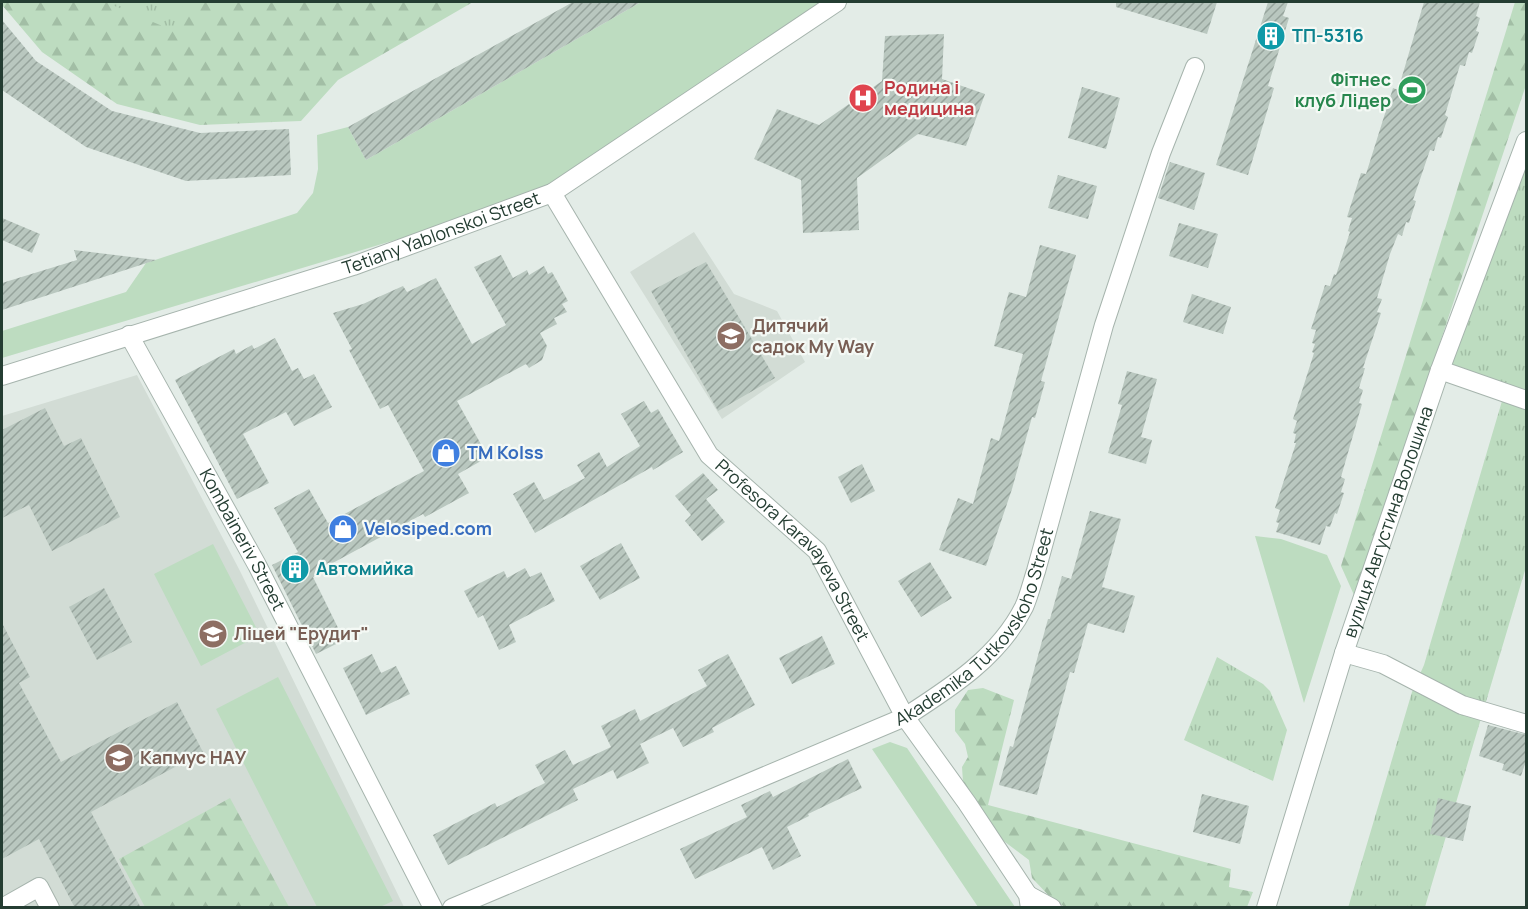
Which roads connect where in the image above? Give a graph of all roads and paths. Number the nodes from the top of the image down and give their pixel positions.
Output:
1 (837, 2) edge
2 (1195, 67) dead end
3 (1527, 141) edge
4 (552, 193) junction
5 (129, 334) junction
6 (1440, 369) junction
7 (2, 376) edge
8 (1527, 400) edge
9 (1344, 653) junction
10 (905, 717) junction
11 (1527, 724) edge
12 (1029, 901) edge
13 (2, 908) edge
14 (50, 908) edge
15 (433, 908) edge
16 (452, 908) edge
17 (1052, 908) edge
18 (1266, 908) edge

1 - 4 street, Tetiany Yablonskoi Street
2 - 10 street, Akademika Tutkovskoho Street
3 - 6 street, вулиця Августина Волошина
4 - 5 street, Tetiany Yablonskoi Street
4 - 10 street, Profesora Karavayeva Street
5 - 7 street, Tetiany Yablonskoi Street
5 - 15 street, Kombaineriv Street
6 - 8 street
6 - 9 street, вулиця Августина Волошина
9 - 11 street
9 - 18 street, вулиця Августина Волошина
10 - 12 street, Profesora Karavayeva Street
10 - 16 street, Akademika Tutkovskoho Street
12 - 17 street
13 - 14 street

